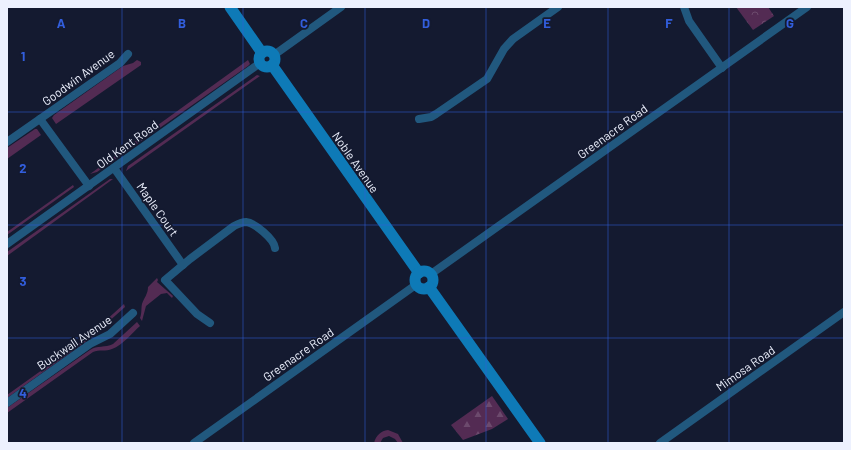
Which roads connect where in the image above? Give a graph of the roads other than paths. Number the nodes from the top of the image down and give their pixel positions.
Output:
1 (230, 7) edge
2 (341, 7) edge
3 (558, 7) edge
4 (684, 7) edge
5 (807, 7) edge
6 (128, 54) dead end
7 (261, 58) junction
8 (273, 60) junction
9 (722, 68) junction
10 (40, 118) junction
11 (419, 119) dead end
12 (7, 142) edge
13 (114, 168) junction
14 (89, 186) junction
15 (7, 244) edge
16 (275, 248) dead end
17 (183, 265) junction
18 (419, 273) junction
19 (431, 274) junction
20 (417, 284) junction
21 (429, 287) junction
22 (844, 312) edge
23 (133, 313) dead end
24 (210, 323) dead end
25 (7, 403) edge
26 (194, 443) edge
27 (540, 443) edge
28 (660, 443) edge

1 - 7 street
2 - 8 street
3 - 11 street
4 - 9 street
5 - 9 street, Greenacre Road
6 - 10 street, Goodwin Avenue
7 - 8 street
7 - 13 street, Old Kent Road
8 - 18 street, Noble Avenue
9 - 19 street, Greenacre Road
10 - 12 street, Goodwin Avenue
10 - 14 street, Goodwin Avenue
13 - 14 street, Old Kent Road
13 - 17 street, Maple Court
14 - 15 street, Old Kent Road
16 - 17 street
17 - 24 street
18 - 19 street
18 - 20 street
19 - 21 street
20 - 21 street
20 - 26 street, Greenacre Road
21 - 27 street
22 - 28 street, Mimosa Road
23 - 25 street, Buckwall Avenue

